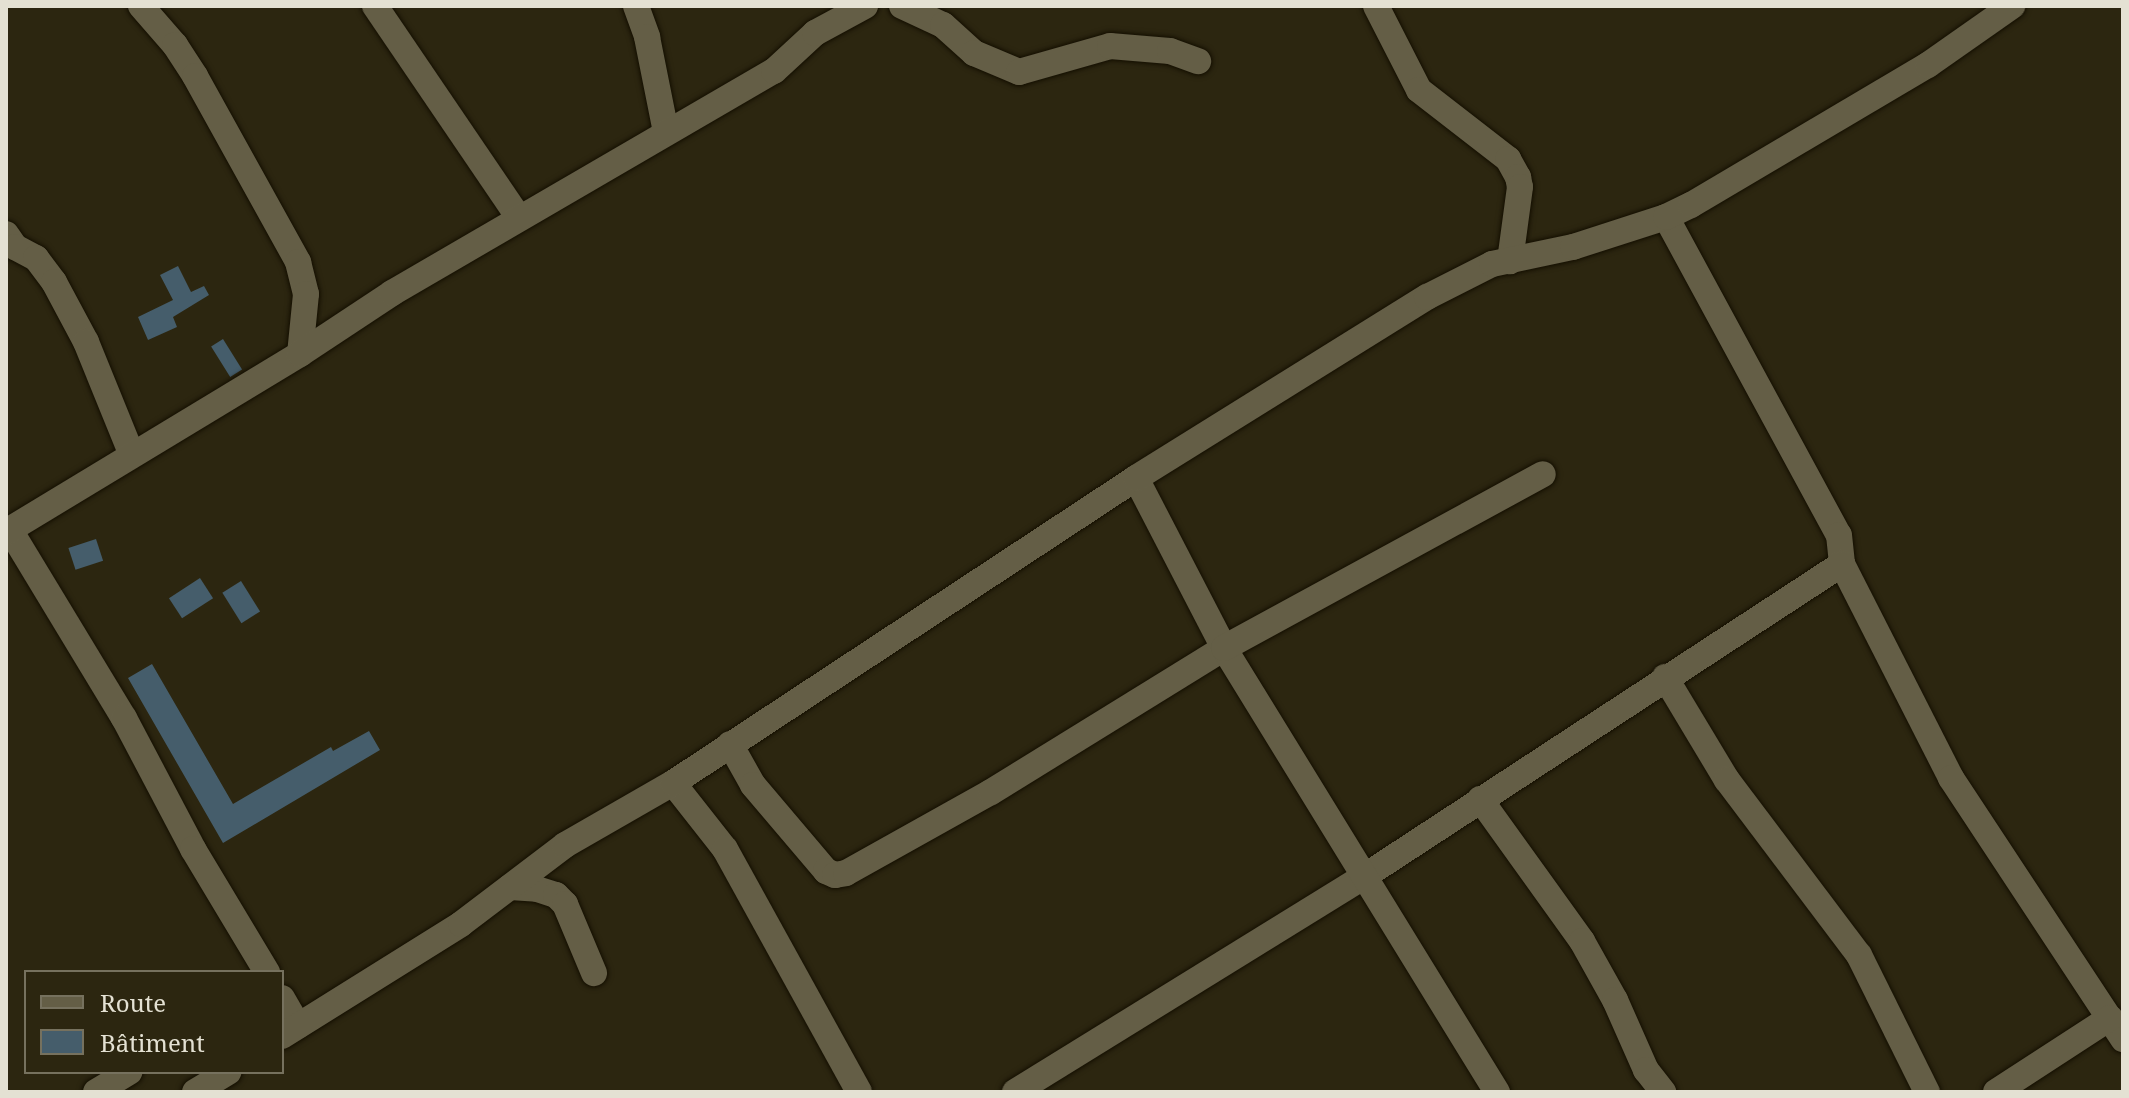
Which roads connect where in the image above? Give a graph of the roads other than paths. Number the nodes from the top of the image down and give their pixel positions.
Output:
1 (141, 6) edge
2 (375, 6) edge
3 (636, 6) edge
4 (865, 6) edge
5 (902, 6) edge
6 (1376, 6) edge
7 (2012, 6) edge
8 (1198, 61) dead end
9 (666, 132) junction
10 (1666, 217) junction
11 (519, 218) junction
12 (6, 234) edge
13 (1510, 261) junction
14 (300, 354) junction
15 (131, 453) junction
16 (1543, 474) dead end
17 (1136, 478) junction
18 (8, 531) edge
19 (1842, 564) junction
20 (1224, 648) junction
21 (1665, 677) junction
22 (730, 744) junction
23 (673, 783) junction
24 (1480, 799) junction
25 (1365, 876) junction
26 (510, 887) junction
27 (266, 970) edge
28 (594, 973) dead end
29 (284, 1006) edge
30 (2116, 1029) edge
31 (290, 1031) edge
32 (126, 1074) edge
33 (225, 1074) edge
34 (1485, 1088) edge
35 (203, 1090) edge
36 (96, 1092) edge
37 (859, 1092) edge
38 (1015, 1092) edge
39 (1663, 1092) edge
40 (1927, 1092) edge
41 (1996, 1092) edge

1 - 14 street
2 - 11 street
3 - 9 street
4 - 9 street
5 - 8 street
6 - 13 street
7 - 10 street
9 - 11 street
10 - 13 street
10 - 19 street
11 - 14 street
12 - 15 street
13 - 17 street
14 - 15 street
15 - 18 street
16 - 20 street
17 - 20 street
17 - 22 street
18 - 27 street
19 - 21 street
19 - 30 street
20 - 22 street
20 - 25 street
21 - 24 street
21 - 40 street
22 - 23 street
23 - 26 street
23 - 37 street
24 - 25 street
24 - 39 street
25 - 34 street
25 - 38 street
26 - 28 street
26 - 31 street
29 - 31 street
30 - 41 street
32 - 36 street
33 - 35 street

